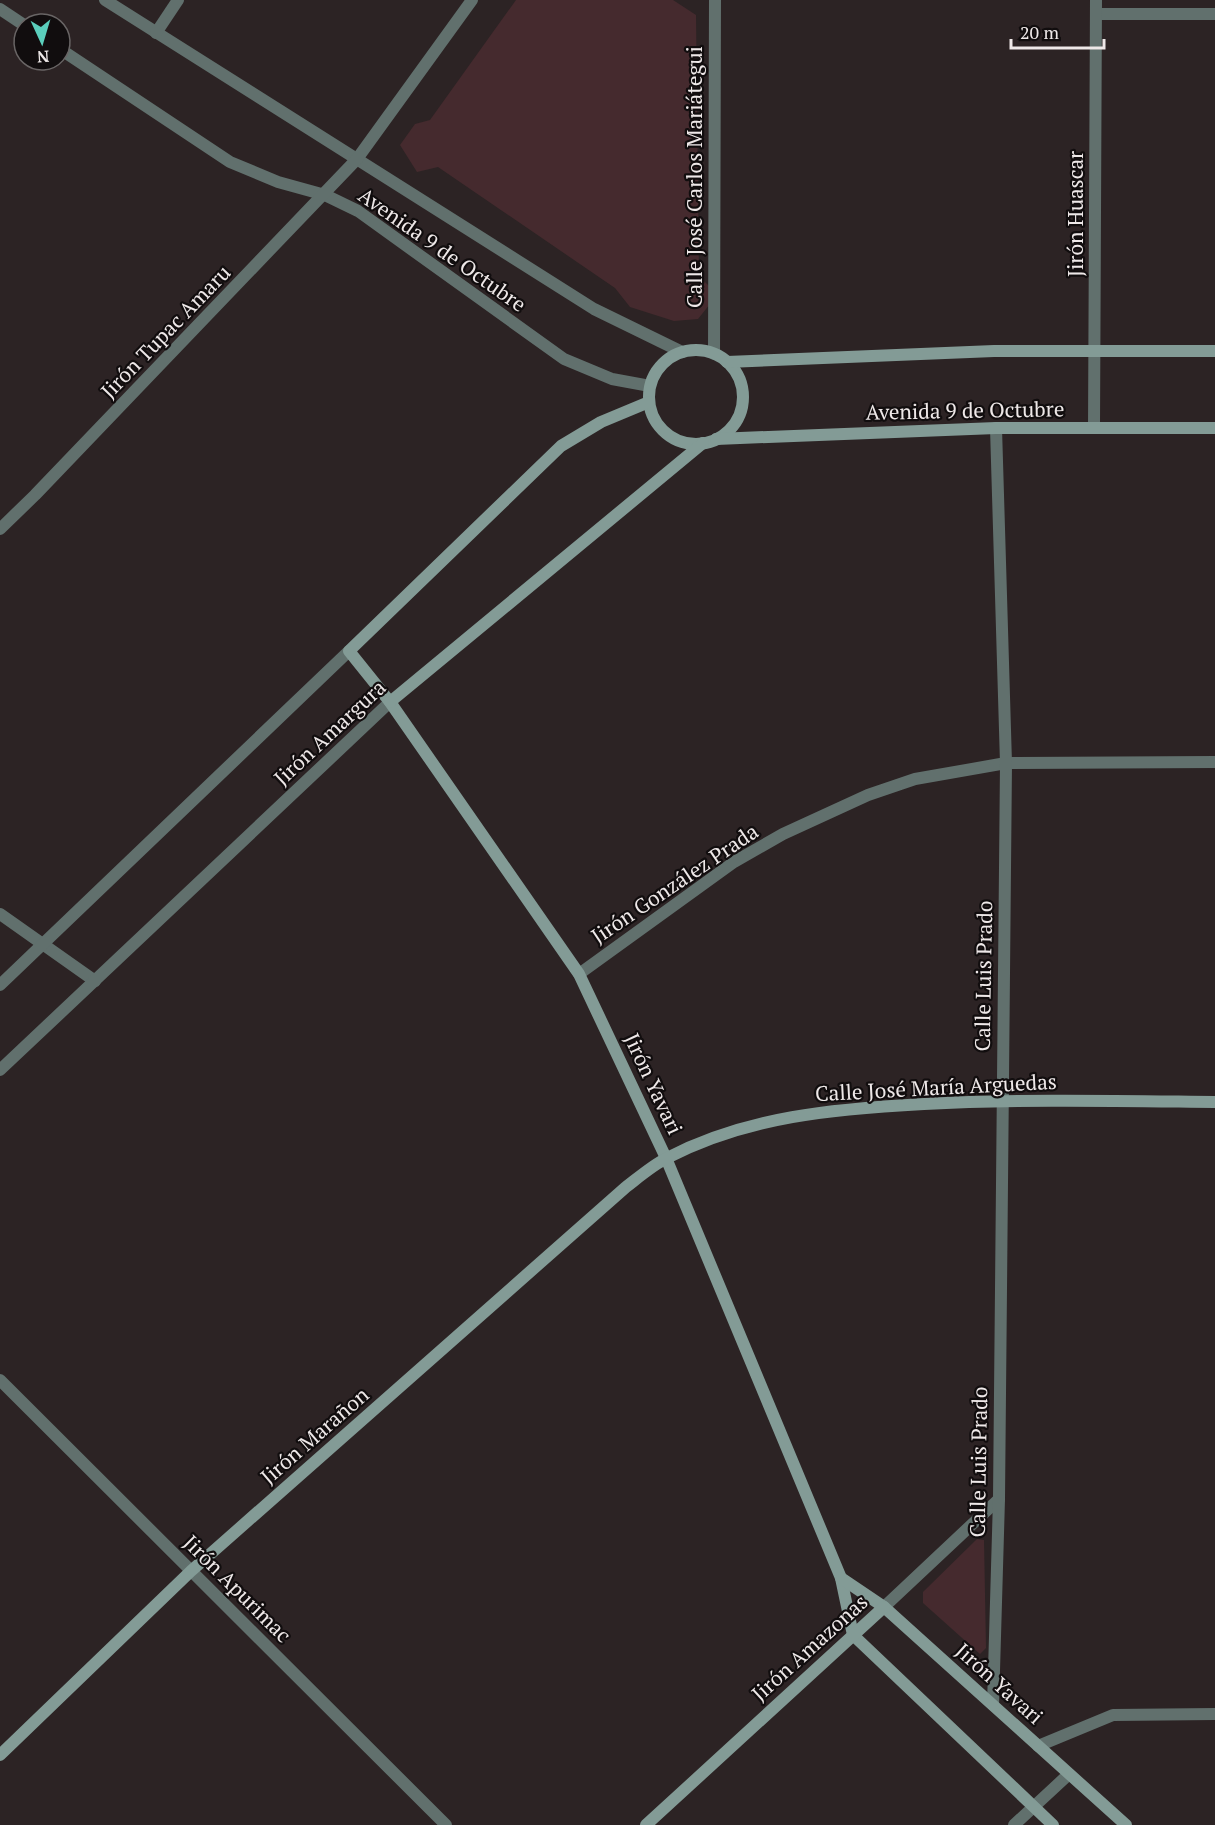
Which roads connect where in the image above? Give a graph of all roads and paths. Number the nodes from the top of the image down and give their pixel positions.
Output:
1 (105, 0) edge
2 (177, 0) edge
3 (472, 0) edge
4 (715, 0) edge
5 (1096, 0) edge
6 (1096, 14) junction
7 (1215, 14) edge
8 (156, 33) junction
9 (72, 58) edge
10 (357, 159) junction
11 (325, 195) junction
12 (1094, 351) junction
13 (1215, 351) edge
14 (682, 352) junction
15 (714, 354) junction
16 (727, 362) junction
17 (650, 386) junction
18 (649, 402) junction
19 (996, 428) junction
20 (1094, 428) junction
21 (1215, 428) edge
22 (716, 439) junction
23 (703, 443) junction
24 (0, 529) edge
25 (349, 651) junction
26 (390, 702) junction
27 (1215, 762) edge
28 (1006, 763) junction
29 (0, 914) edge
30 (43, 944) junction
31 (579, 974) junction
32 (95, 981) junction
33 (0, 985) edge
34 (0, 1070) edge
35 (1003, 1100) junction
36 (1215, 1102) edge
37 (666, 1158) junction
38 (0, 1380) edge
39 (999, 1498) junction
40 (191, 1571) junction
41 (841, 1578) junction
42 (884, 1607) junction
43 (853, 1635) junction
44 (993, 1705) junction
45 (1215, 1714) edge
46 (1038, 1746) junction
47 (0, 1755) edge
48 (1069, 1774) junction
49 (1033, 1807) junction
50 (446, 1825) edge
51 (646, 1825) edge
52 (1014, 1825) edge
53 (1053, 1825) edge
54 (1126, 1825) edge

1 - 8 street, Avenida 9 de Octubre
2 - 8 street
3 - 10 street, Jirón Tupac Amaru
4 - 15 street, Calle José Carlos Mariátegui
5 - 6 street, Jirón Huascar
6 - 7 street
6 - 12 street, Jirón Huascar
8 - 10 street, Avenida 9 de Octubre
9 - 11 street, Avenida 9 de Octubre
10 - 11 street, Jirón Tupac Amaru
10 - 14 street, Avenida 9 de Octubre
11 - 17 street, Avenida 9 de Octubre
11 - 24 street, Jirón Tupac Amaru
12 - 13 street
12 - 16 street
12 - 20 street, Jirón Huascar
14 - 15 street
14 - 17 street
15 - 16 street
16 - 22 street
17 - 18 street
18 - 23 street
18 - 25 street
19 - 20 street, Avenida 9 de Octubre
19 - 22 street, Avenida 9 de Octubre
19 - 28 street, Calle Luis Prado
20 - 21 street, Avenida 9 de Octubre
22 - 23 street
23 - 26 street, Jirón Amargura
25 - 26 street, Jirón Yavari
25 - 30 street
26 - 31 street, Jirón Yavari
26 - 32 street, Jirón Amargura
27 - 28 street, Jirón González Prada
28 - 31 street, Jirón González Prada
28 - 35 street, Calle Luis Prado
29 - 30 street
30 - 32 street
30 - 33 street
31 - 37 street, Jirón Yavari
32 - 34 street, Jirón Amargura
35 - 36 street, Calle José María Arguedas
35 - 37 street, Calle José María Arguedas
35 - 39 street, Calle Luis Prado
37 - 40 street, Jirón Marañon
37 - 41 street, Jirón Yavari
38 - 40 street, Jirón Apurimac
39 - 42 street, Jirón Amazonas
39 - 44 street, Calle Luis Prado
40 - 47 street, Jirón Marañon
40 - 50 street, Jirón Apurimac
41 - 42 street, Jirón Yavari
41 - 43 street, Jirón Yavari
42 - 43 street, Jirón Amazonas
42 - 44 street, Jirón Yavari
43 - 49 street
43 - 51 street, Jirón Amazonas
44 - 46 street, Jirón Yavari
45 - 46 street
46 - 48 street, Jirón Yavari
48 - 49 street
48 - 54 street, Jirón Yavari
49 - 52 street
49 - 53 street

